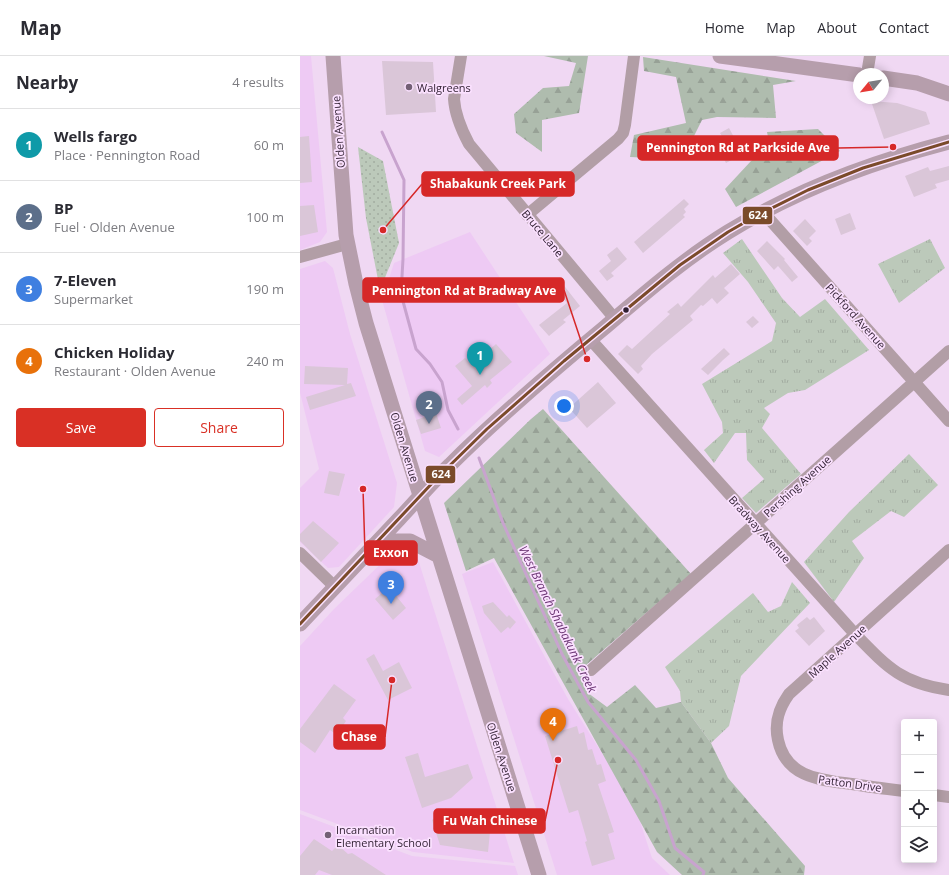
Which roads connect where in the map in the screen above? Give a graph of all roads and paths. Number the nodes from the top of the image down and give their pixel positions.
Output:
1 (333, 56) edge
2 (461, 56) edge
3 (634, 56) edge
4 (720, 56) edge
5 (870, 56) edge
6 (763, 59) edge
7 (868, 68) edge
8 (853, 74) edge
9 (889, 79) edge
10 (934, 88) junction
11 (949, 94) edge
12 (949, 101) edge
13 (948, 142) edge
14 (763, 212) junction
15 (527, 215) junction
16 (347, 244) junction
17 (300, 257) edge
18 (615, 319) junction
19 (590, 339) junction
20 (949, 351) edge
21 (914, 381) junction
22 (949, 421) edge
23 (420, 496) junction
24 (755, 523) junction
25 (374, 545) junction
26 (949, 550) edge
27 (300, 553) edge
28 (439, 556) junction
29 (335, 587) junction
30 (300, 624) edge
31 (855, 634) junction
32 (591, 670) dead end
33 (949, 690) edge
34 (798, 770) joint
35 (901, 791) edge
36 (937, 795) edge
37 (949, 797) edge
38 (539, 875) edge

1 - 16 main road, Olden Avenue
2 - 15 street, Bruce Lane
3 - 15 street
4 - 6 main road
5 - 7 street
6 - 8 main road
9 - 10 main road
10 - 11 main road
10 - 12 main road
13 - 14 main road
14 - 18 main road
14 - 21 street, Pickford Avenue
15 - 18 street, Bruce Lane
16 - 17 street
16 - 23 main road, Olden Avenue
18 - 19 main road
19 - 23 main road
19 - 24 street, Bradway Avenue
20 - 21 street, Pershing Avenue
21 - 22 street, Pickford Avenue
21 - 24 street, Pershing Avenue
23 - 25 main road
23 - 28 main road, Olden Avenue
24 - 31 street, Bradway Avenue
24 - 32 street, Pershing Avenue
25 - 28 main road
25 - 29 main road
26 - 31 street, Maple Avenue
27 - 29 street
28 - 38 main road, Olden Avenue
29 - 30 main road
31 - 33 street, Bradway Avenue
31 - 34 street, Maple Avenue
34 - 35 street, Patton Drive
36 - 37 street

